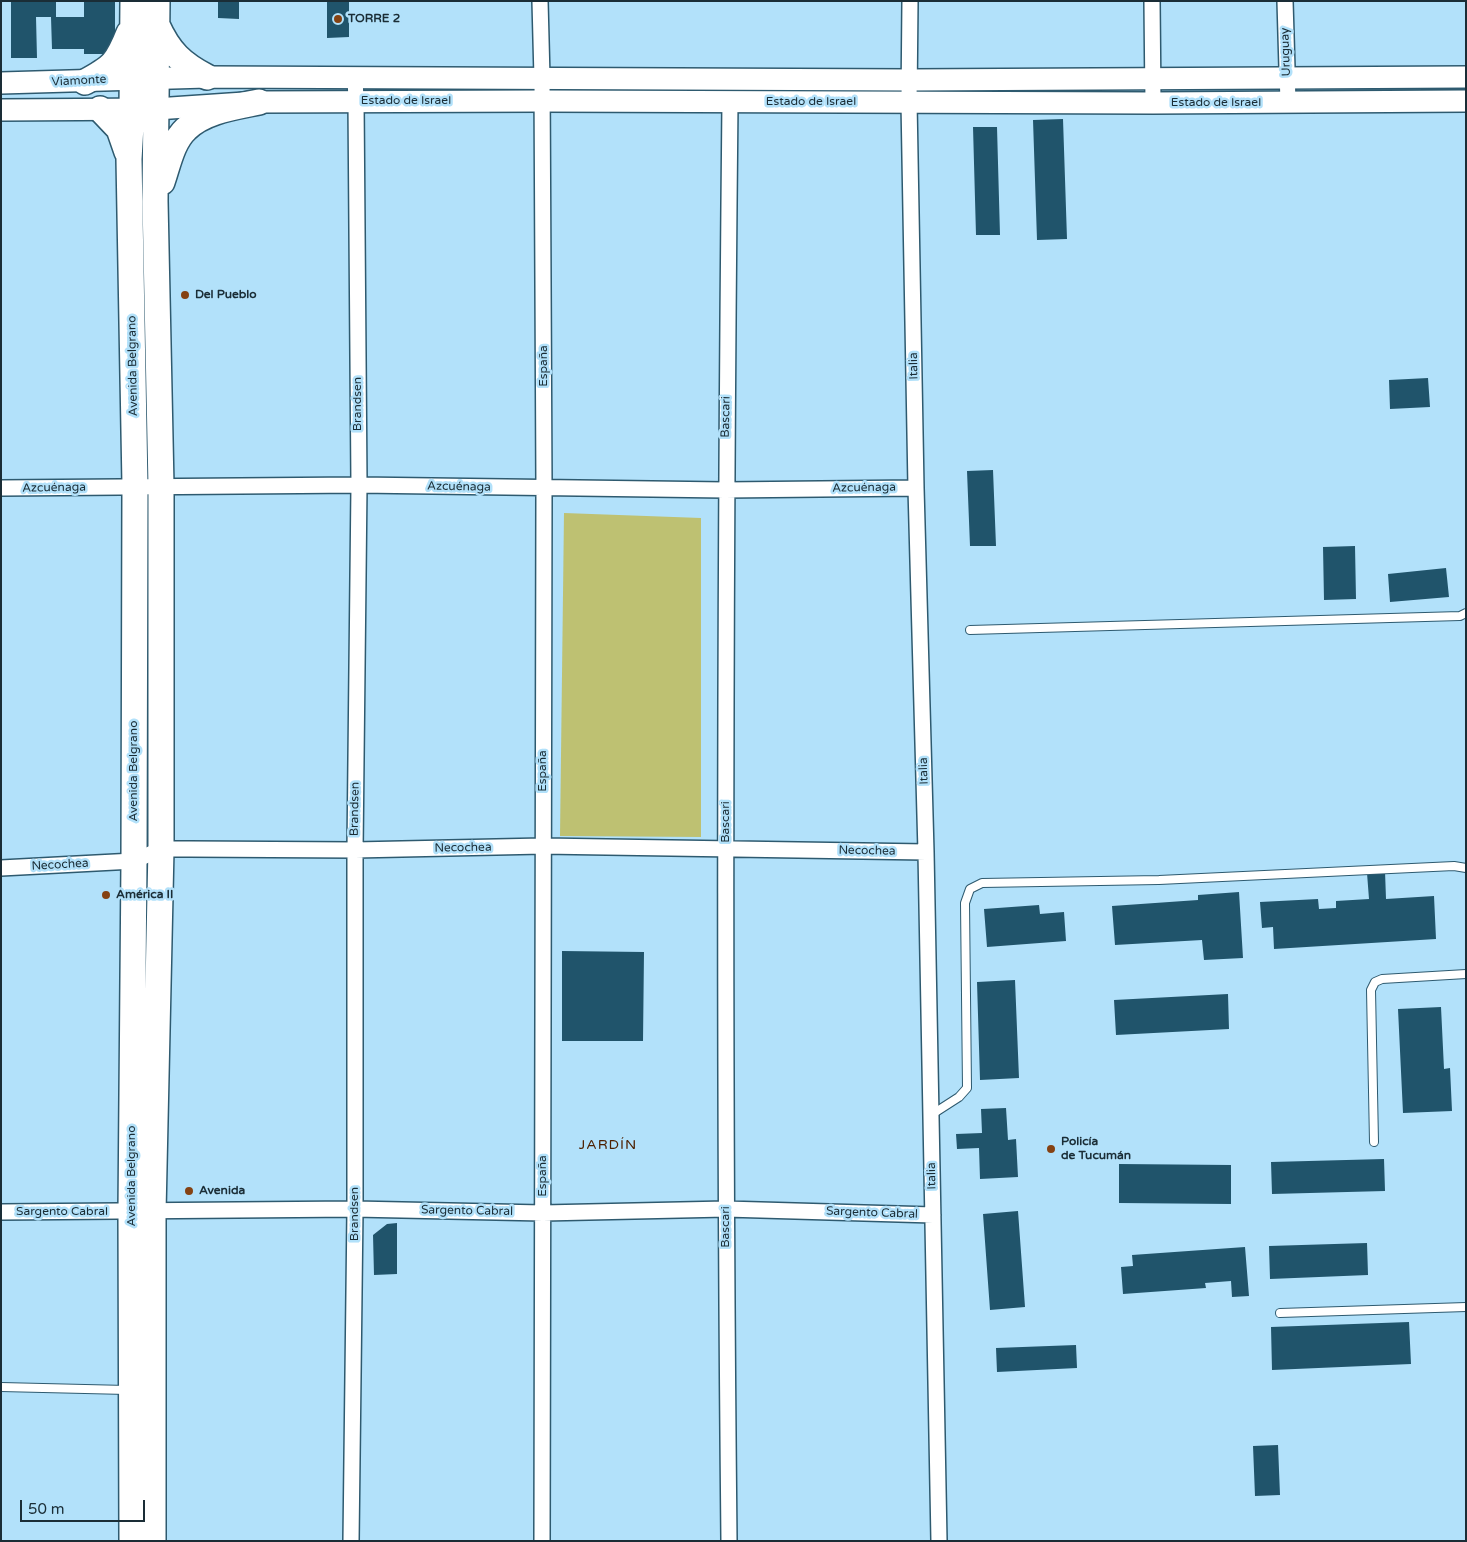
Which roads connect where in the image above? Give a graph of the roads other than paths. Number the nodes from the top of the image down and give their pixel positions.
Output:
1 (133, 1) edge
2 (540, 1) edge
3 (910, 1) edge
4 (1152, 1) edge
5 (1284, 1) edge
6 (157, 13) edge
7 (132, 26) junction
8 (1466, 76) edge
9 (207, 77) junction
10 (355, 77) junction
11 (144, 78) junction
12 (542, 78) junction
13 (1287, 78) junction
14 (910, 80) junction
15 (1153, 80) junction
16 (85, 82) junction
17 (1, 83) edge
18 (356, 101) junction
19 (542, 101) junction
20 (1466, 101) edge
21 (259, 102) junction
22 (730, 102) junction
23 (909, 102) junction
24 (1153, 103) junction
25 (1288, 103) junction
26 (100, 109) junction
27 (144, 109) junction
28 (1, 110) edge
29 (129, 159) junction
30 (156, 201) junction
31 (359, 485) junction
32 (135, 486) junction
33 (161, 486) junction
34 (1, 488) edge
35 (544, 488) junction
36 (916, 488) junction
37 (726, 490) junction
38 (1466, 612) edge
39 (970, 630) dead end
40 (542, 846) junction
41 (161, 849) junction
42 (726, 849) junction
43 (355, 850) junction
44 (926, 852) junction
45 (134, 861) junction
46 (1, 868) edge
47 (1466, 868) edge
48 (1466, 974) edge
49 (931, 1114) junction
50 (1374, 1142) dead end
51 (355, 1209) junction
52 (726, 1209) junction
53 (1, 1212) edge
54 (142, 1212) junction
55 (543, 1213) junction
56 (933, 1214) junction
57 (1466, 1307) edge
58 (1280, 1313) dead end
59 (1, 1387) edge
60 (132, 1390) junction
61 (132, 1541) edge
62 (153, 1541) edge
63 (351, 1541) edge
64 (542, 1541) edge
65 (729, 1541) edge
66 (940, 1541) edge

1 - 7 main road, Avenida Belgrano
2 - 12 street, España
3 - 14 street, Italia
4 - 15 street
5 - 13 street, Uruguay
6 - 9 main road
6 - 11 main road, Avenida Belgrano
7 - 11 main road, Avenida Belgrano
7 - 16 main road
8 - 13 main road, Estado de Israel
9 - 10 main road, Estado de Israel
9 - 11 main road, Estado de Israel
10 - 12 main road, Estado de Israel
10 - 18 street, Brandsen
11 - 16 main road, Viamonte
11 - 27 main road, Avenida Belgrano
12 - 14 main road, Estado de Israel
12 - 19 street, España
13 - 15 main road, Estado de Israel
13 - 25 street, Uruguay
14 - 15 main road, Estado de Israel
14 - 23 street, Italia
15 - 24 street
16 - 17 main road, Viamonte
18 - 19 main road, Estado de Israel
18 - 21 main road, Estado de Israel
18 - 31 street, Brandsen
19 - 22 main road, Estado de Israel
19 - 35 street, España
20 - 25 main road, Estado de Israel
21 - 27 main road, Estado de Israel
21 - 30 main road
22 - 23 main road, Estado de Israel
22 - 37 street, Bascari
23 - 24 main road, Estado de Israel
23 - 36 street, Italia
24 - 25 main road, Estado de Israel
26 - 27 main road
26 - 28 main road
26 - 29 main road
27 - 29 main road, Avenida Belgrano
27 - 30 main road, Avenida Belgrano
29 - 32 main road, Avenida Belgrano
30 - 33 main road, Avenida Belgrano
31 - 33 street, Azcuénaga
31 - 35 street, Azcuénaga
31 - 43 street, Brandsen
32 - 33 street, Azcuénaga
32 - 34 street, Azcuénaga
32 - 45 main road, Avenida Belgrano
33 - 41 main road, Avenida Belgrano
35 - 37 street, Azcuénaga
35 - 40 street, España
36 - 37 street, Azcuénaga
36 - 44 street, Italia
37 - 42 street, Bascari
38 - 39 lane
40 - 42 street, Necochea
40 - 43 street, Necochea
40 - 55 street, España
41 - 43 street, Necochea
41 - 45 street, Necochea
41 - 54 main road, Avenida Belgrano
42 - 44 street, Necochea
42 - 52 street, Bascari
43 - 51 street, Brandsen
44 - 49 street, Italia
45 - 46 street, Necochea
45 - 54 main road, Avenida Belgrano
47 - 49 lane
48 - 50 lane
49 - 56 street, Italia
51 - 54 street, Sargento Cabral
51 - 55 street, Sargento Cabral
51 - 63 street, Brandsen
52 - 55 street, Sargento Cabral
52 - 56 street, Sargento Cabral
52 - 65 street, Bascari
53 - 54 street, Sargento Cabral
54 - 60 main road, Avenida Belgrano
54 - 62 main road, Avenida Belgrano
55 - 64 street, España
56 - 66 street, Italia
57 - 58 lane
59 - 60 lane
60 - 61 main road, Avenida Belgrano

